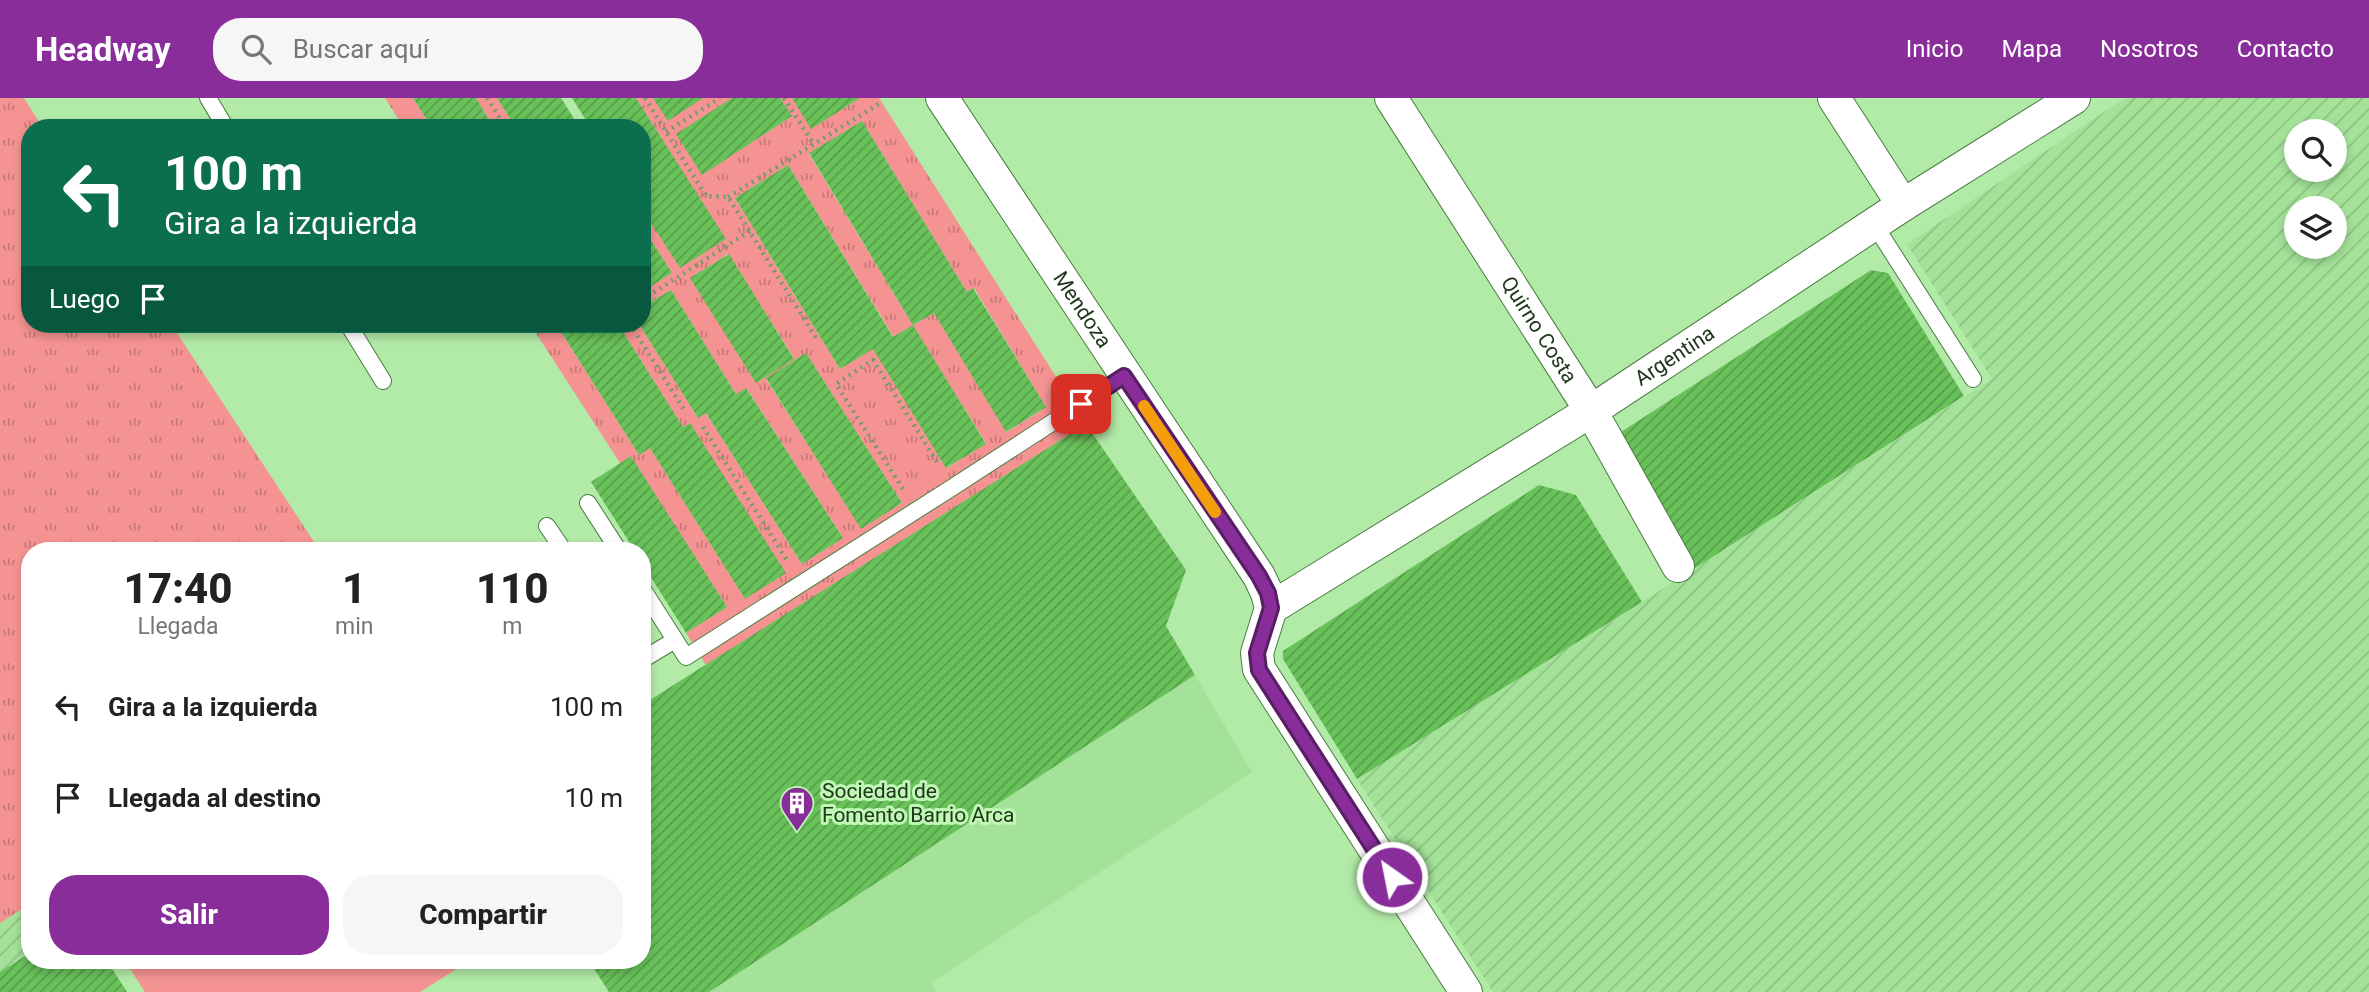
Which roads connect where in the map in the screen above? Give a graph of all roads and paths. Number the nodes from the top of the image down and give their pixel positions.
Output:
1 (208, 98) edge
2 (487, 98) edge
3 (645, 98) edge
4 (719, 98) edge
5 (785, 98) edge
6 (942, 98) edge
7 (1391, 98) edge
8 (1835, 98) edge
9 (2074, 98) edge
10 (882, 102) dead end
11 (221, 119) edge
12 (500, 119) edge
13 (666, 132) junction
14 (813, 144) junction
15 (728, 197) junction
16 (1903, 205) junction
17 (1874, 224) junction
18 (750, 231) junction
19 (651, 294) edge
20 (354, 333) edge
21 (635, 333) edge
22 (816, 338) dead end
23 (1124, 376) junction
24 (1973, 379) dead end
25 (383, 381) dead end
26 (1591, 411) junction
27 (686, 413) dead end
28 (703, 427) dead end
29 (953, 487) junction
30 (588, 503) dead end
31 (916, 510) junction
32 (547, 526) dead end
33 (558, 542) edge
34 (613, 542) edge
35 (1678, 566) dead end
36 (802, 583) junction
37 (651, 602) edge
38 (1271, 608) junction
39 (675, 640) junction
40 (651, 655) edge
41 (1466, 992) edge

1 - 11 lane
2 - 12 path
3 - 13 path
4 - 13 path
5 - 14 path
6 - 23 street, Mendoza
7 - 26 street, Quirno Costa
8 - 16 street
9 - 16 street, Argentina
10 - 14 path
13 - 15 path
14 - 15 path
15 - 18 path
16 - 17 street, Argentina
17 - 24 lane
17 - 26 street, Argentina
18 - 19 path
18 - 22 path
20 - 25 lane
21 - 27 path
23 - 29 lane
23 - 38 street, Mendoza
26 - 35 street, Quirno Costa
26 - 38 street, Argentina
28 - 36 path
29 - 31 lane
29 - 31 path
30 - 34 lane
31 - 36 lane
32 - 33 lane
36 - 39 lane
37 - 39 lane
38 - 41 street
39 - 40 lane

